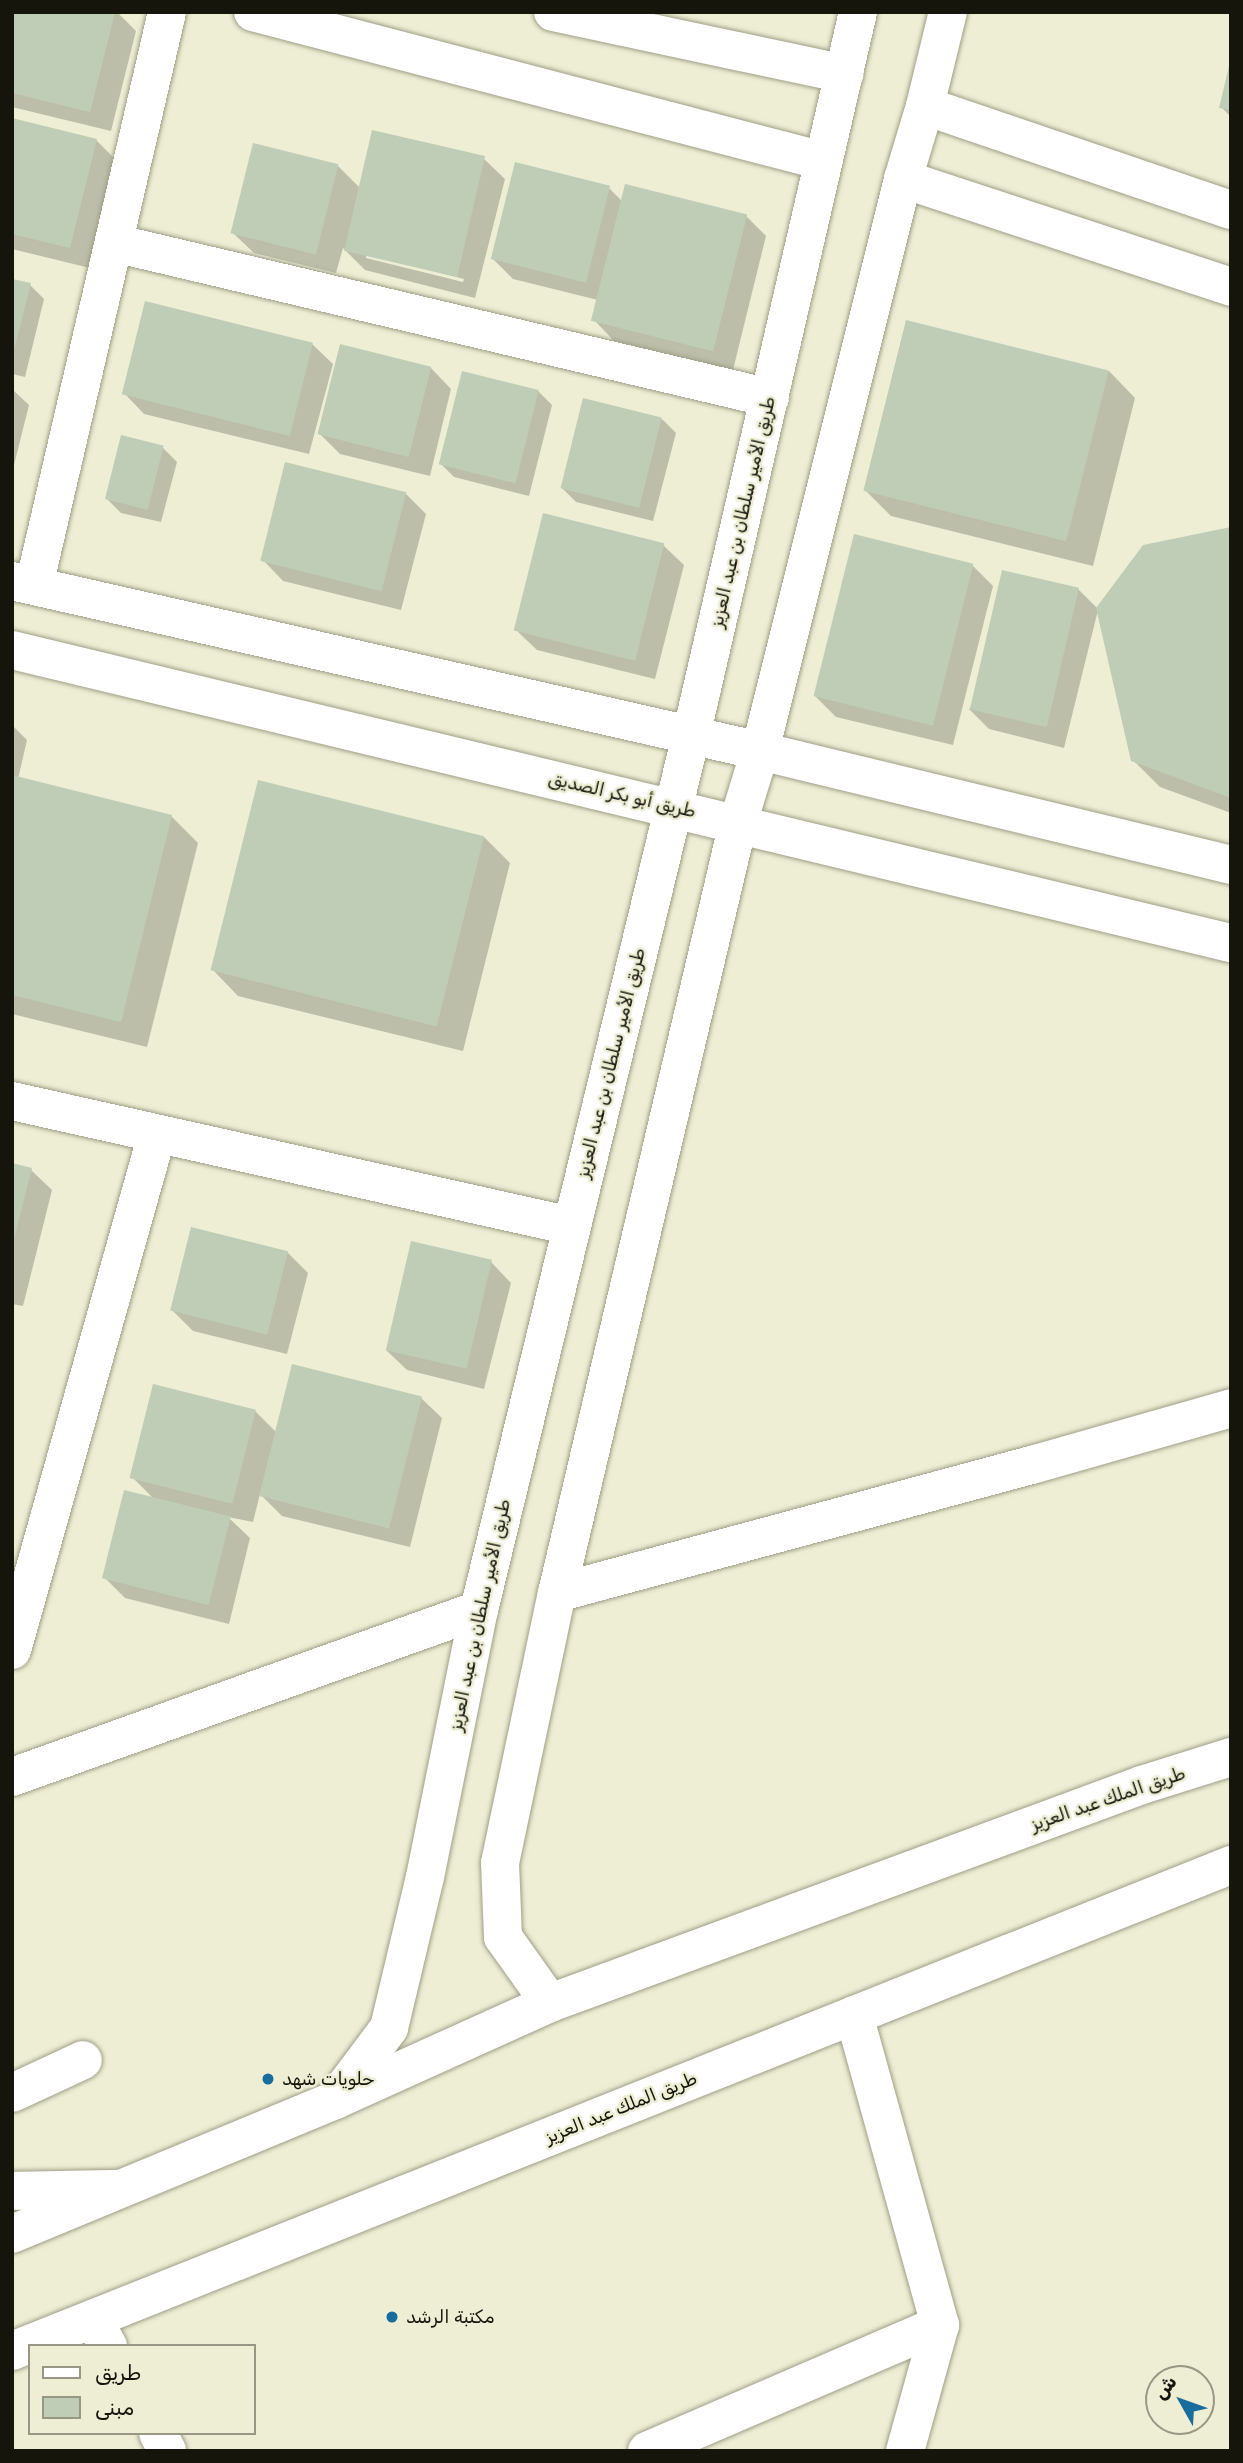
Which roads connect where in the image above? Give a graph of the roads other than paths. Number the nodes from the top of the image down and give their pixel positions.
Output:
1 (167, 12) edge
2 (253, 12) edge
3 (554, 12) edge
4 (858, 12) edge
5 (948, 12) edge
6 (844, 74) junction
7 (925, 106) junction
8 (823, 161) junction
9 (903, 179) junction
10 (1231, 210) edge
11 (114, 243) junction
12 (1231, 287) edge
13 (770, 398) junction
14 (23, 584) edge
15 (12, 650) edge
16 (691, 736) junction
17 (760, 751) junction
18 (673, 808) junction
19 (738, 823) junction
20 (1231, 865) edge
21 (1231, 943) edge
22 (12, 1101) edge
23 (157, 1134) junction
24 (571, 1226) junction
25 (1231, 1408) edge
26 (557, 1593) junction
27 (479, 1610) junction
28 (12, 1650) edge
29 (1231, 1757) edge
30 (12, 1777) edge
31 (1231, 1866) edge
32 (550, 2003) junction
33 (854, 2015) junction
34 (82, 2060) dead end
35 (12, 2093) edge
36 (335, 2100) junction
37 (120, 2189) junction
38 (12, 2191) edge
39 (12, 2234) edge
40 (940, 2325) junction
41 (100, 2332) edge
42 (44, 2344) edge
43 (159, 2435) edge
44 (167, 2451) edge
45 (647, 2451) edge
46 (905, 2451) edge

1 - 11 main road
2 - 8 main road
3 - 6 main road
4 - 6 main road, طريق الأمير سلطان بن عبد العزيز
5 - 7 main road
6 - 8 main road, طريق الأمير سلطان بن عبد العزيز
7 - 9 main road
7 - 10 main road
8 - 13 main road, طريق الأمير سلطان بن عبد العزيز
9 - 12 main road
9 - 17 main road
11 - 13 main road
11 - 14 main road
13 - 16 main road, طريق الأمير سلطان بن عبد العزيز
14 - 16 main road
15 - 18 main road, طريق أبو بكر الصديق
16 - 17 main road
16 - 18 main road, طريق الأمير سلطان بن عبد العزيز
17 - 19 main road
17 - 20 main road
18 - 19 main road, طريق أبو بكر الصديق
18 - 24 main road, طريق الأمير سلطان بن عبد العزيز
19 - 21 main road, طريق أبو بكر الصديق
19 - 26 main road
22 - 23 main road
23 - 24 main road
23 - 28 main road
24 - 27 main road, طريق الأمير سلطان بن عبد العزيز
25 - 26 main road
26 - 32 main road
27 - 30 main road
27 - 36 main road, طريق الأمير سلطان بن عبد العزيز
29 - 32 main road, طريق الملك عبد العزيز
31 - 33 main road, طريق الملك عبد العزيز
32 - 36 main road, طريق الملك عبد العزيز
33 - 40 main road
33 - 41 main road, طريق الملك عبد العزيز
34 - 35 main road
36 - 37 main road, طريق الملك عبد العزيز
37 - 38 main road
37 - 39 main road, طريق الملك عبد العزيز
40 - 45 main road
40 - 46 main road
41 - 42 main road, طريق الملك عبد العزيز
43 - 44 main road

